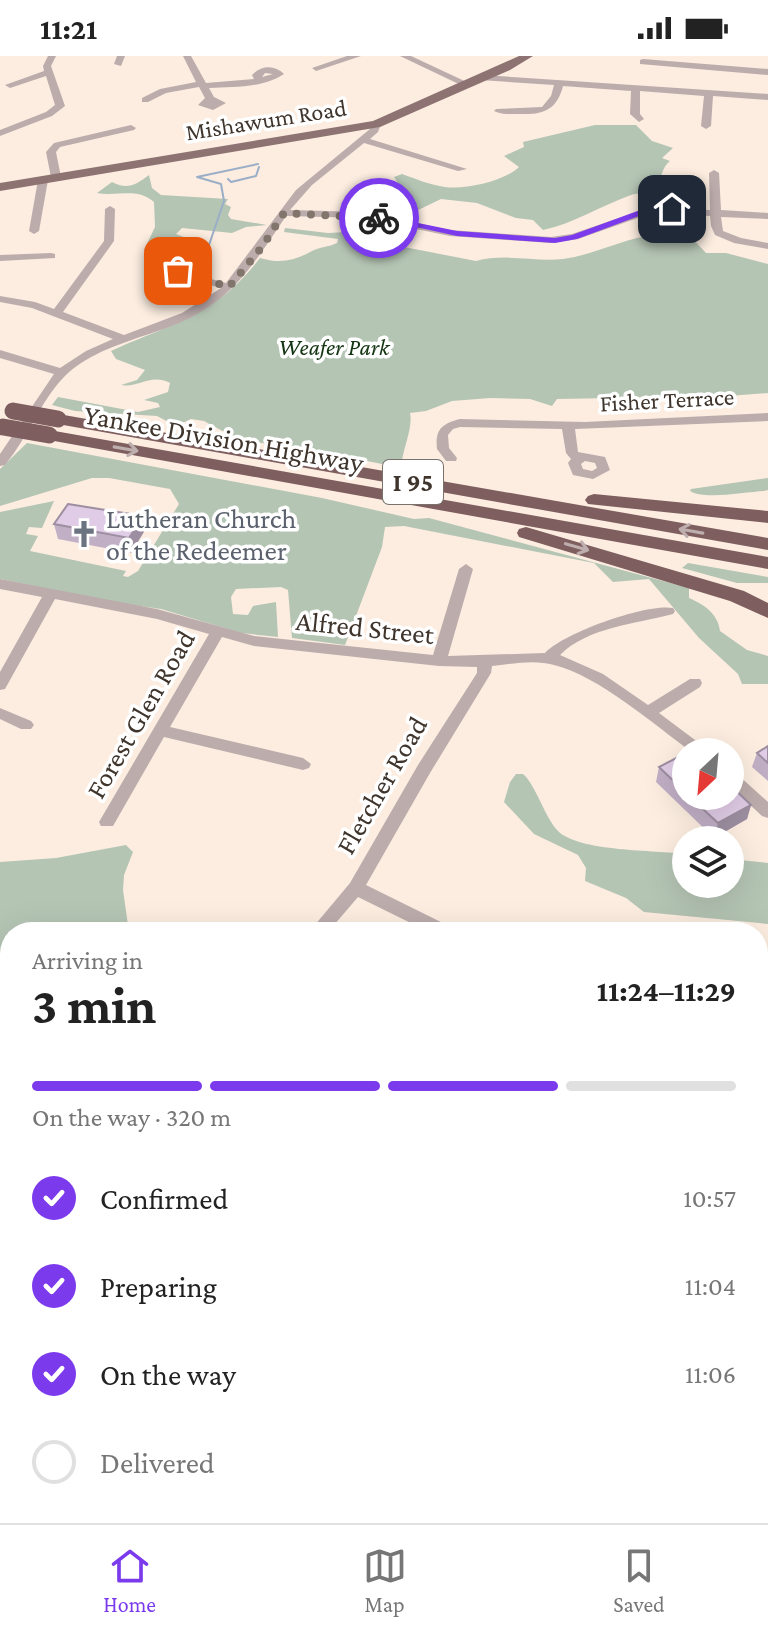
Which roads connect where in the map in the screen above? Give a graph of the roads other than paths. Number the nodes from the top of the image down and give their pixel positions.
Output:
1 (52, 56) edge
2 (187, 56) edge
3 (357, 56) edge
4 (404, 56) edge
5 (527, 56) edge
6 (643, 59) edge
7 (316, 68) dead end
8 (49, 72) junction
9 (768, 72) edge
10 (483, 78) junction
11 (259, 80) dead end
12 (559, 84) junction
13 (10, 85) dead end
14 (202, 85) junction
15 (468, 85) junction
16 (639, 89) junction
17 (709, 94) junction
18 (768, 97) edge
19 (210, 99) dead end
20 (145, 100) dead end
21 (499, 111) dead end
22 (639, 119) dead end
23 (376, 124) junction
24 (706, 126) dead end
25 (131, 128) dead end
26 (0, 133) edge
27 (363, 140) junction
28 (462, 169) dead end
29 (714, 173) dead end
30 (49, 178) junction
31 (0, 187) edge
32 (110, 209) dead end
33 (716, 212) junction
34 (284, 213) junction
35 (768, 216) edge
36 (34, 231) dead end
37 (768, 246) edge
38 (51, 256) dead end
39 (0, 258) edge
40 (169, 266) dead end
41 (229, 287) junction
42 (0, 299) edge
43 (57, 313) junction
44 (125, 340) junction
45 (0, 354) edge
46 (62, 372) junction
47 (768, 417) edge
48 (4, 418) edge
49 (568, 426) junction
50 (451, 458) dead end
51 (578, 459) dead end
52 (0, 461) edge
53 (366, 482) junction
54 (768, 517) edge
55 (768, 544) edge
56 (768, 563) edge
57 (466, 569) dead end
58 (0, 584) edge
59 (51, 593) junction
60 (668, 611) dead end
61 (768, 611) edge
62 (217, 633) junction
63 (549, 658) junction
64 (439, 661) junction
65 (485, 662) junction
66 (695, 683) dead end
67 (0, 685) edge
68 (649, 712) junction
69 (0, 713) edge
70 (26, 725) dead end
71 (160, 730) junction
72 (684, 738) edge
73 (303, 764) dead end
74 (744, 790) edge
75 (768, 812) edge
76 (107, 822) dead end
77 (356, 888) junction
78 (327, 922) edge
79 (425, 922) edge

1 - 8 street
2 - 14 street
3 - 7 street
4 - 15 street
5 - 10 main road, Mishawum Road
6 - 9 street
6 - 16 street
8 - 13 street
8 - 26 street
10 - 12 street
10 - 15 main road, Mishawum Road
11 - 14 street
12 - 16 street
12 - 21 street
14 - 19 street
14 - 20 street
15 - 23 main road, Mishawum Road
16 - 17 street
16 - 22 street
17 - 18 street
17 - 24 street
23 - 27 street
23 - 30 main road, Mishawum Road
25 - 30 street
27 - 28 street
27 - 34 street
29 - 33 street
30 - 31 main road, Mishawum Road
30 - 36 street
32 - 43 street
33 - 34 street
33 - 35 street
33 - 37 street
34 - 41 street
38 - 39 street
40 - 41 street
41 - 44 street
42 - 43 street
43 - 44 street
44 - 46 street
45 - 46 street
46 - 52 street
47 - 49 street, Fisher Terrace
48 - 53 highway, Yankee Division Highway / I 95, bridge
49 - 50 street, Fisher Terrace
49 - 51 street, Fisher Terrace
53 - 54 highway
55 -> 53 highway, Yankee Division Highway / I 95
53 - 56 highway, Yankee Division Highway / I 95
53 -> 61 highway
57 - 64 street
58 - 59 street, Alfred Street
59 - 62 street, Alfred Street
59 - 67 street
60 - 63 street
62 - 64 street, Alfred Street
62 - 71 street, Forest Glen Road
63 - 65 street, Alfred Street
63 - 68 street, Alfred Street
64 - 65 street, Alfred Street
65 - 77 street, Fletcher Road
66 - 68 street
68 - 72 street, Alfred Street
69 - 70 street
71 - 73 street
71 - 76 street, Forest Glen Road
74 - 75 street
77 - 78 street, Fletcher Road
77 - 79 street

